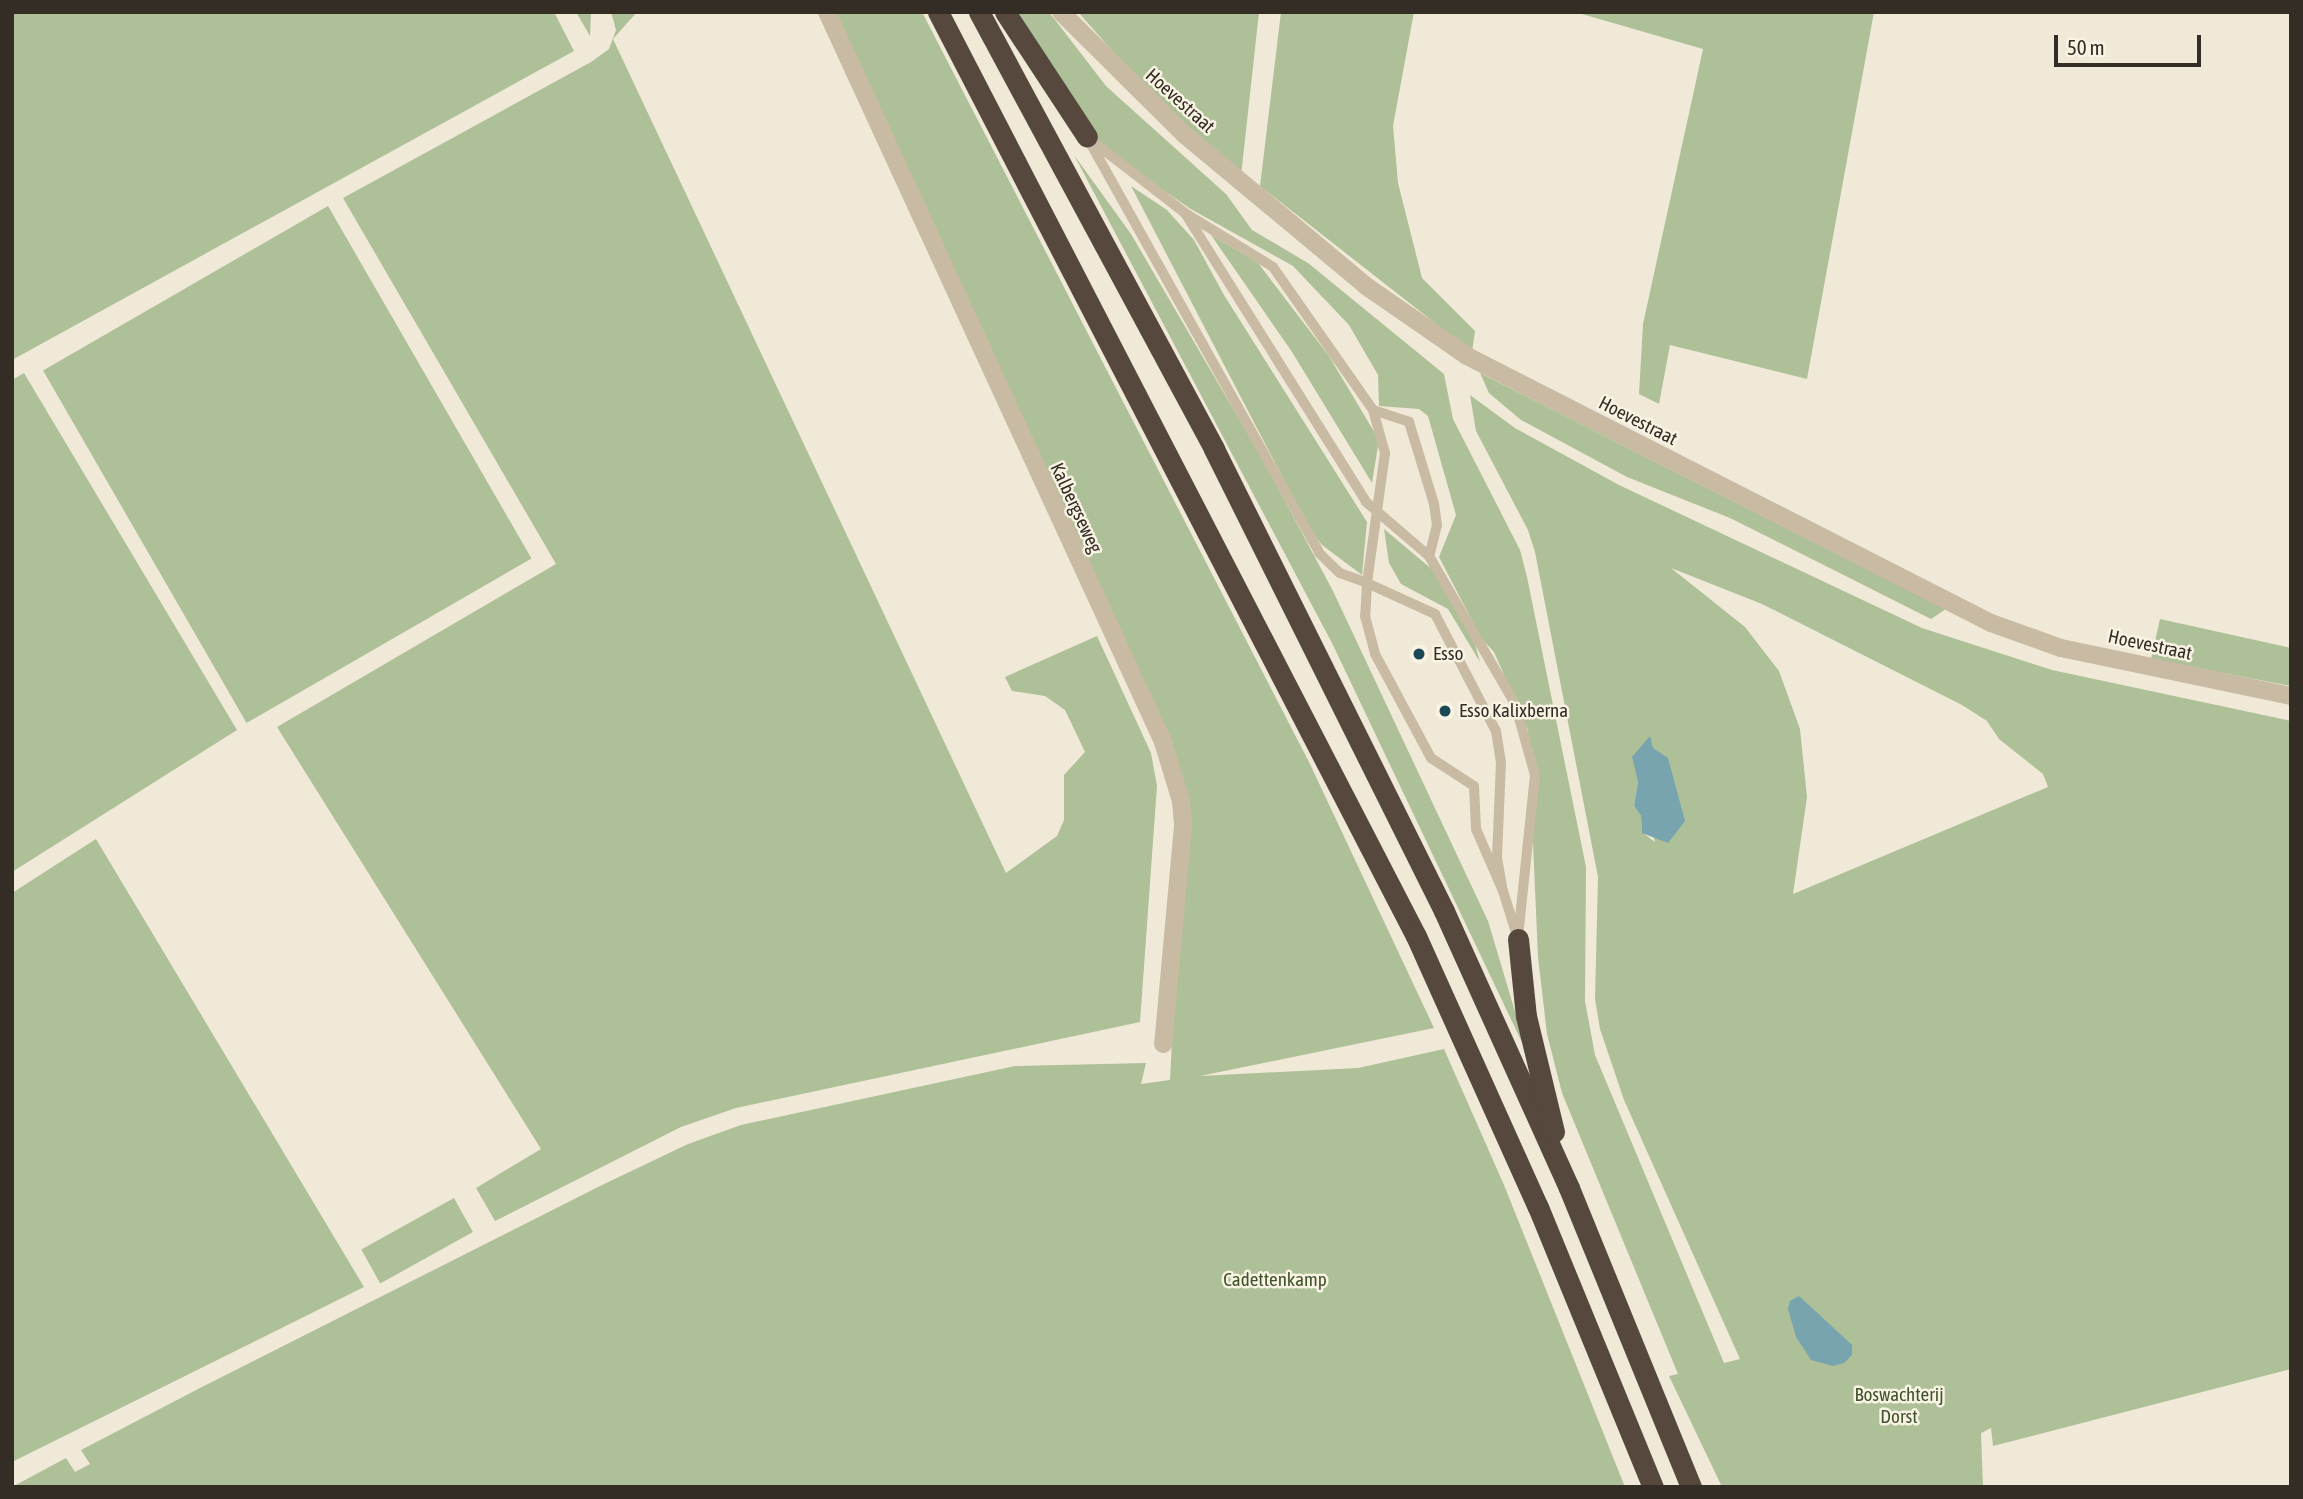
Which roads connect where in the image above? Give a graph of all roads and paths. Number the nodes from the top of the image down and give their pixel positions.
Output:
1 (827, 12) edge
2 (938, 12) edge
3 (979, 12) edge
4 (1005, 12) edge
5 (1060, 12) edge
6 (1087, 137) junction
7 (1185, 213) junction
8 (1373, 410) junction
9 (1378, 513) junction
10 (1429, 556) junction
11 (1367, 583) junction
12 (2291, 696) edge
13 (1503, 891) junction
14 (1518, 939) junction
15 (1163, 1044) dead end
16 (1569, 1188) junction
17 (1653, 1487) edge
18 (1691, 1487) edge

1 - 15 street, Kalbergseweg
2 - 17 highway
3 - 16 highway
4 - 6 highway
5 - 12 street, Hoevestraat
6 - 7 lane
6 - 11 lane
7 - 8 lane
7 - 9 lane
8 - 9 lane
8 - 10 lane
9 - 10 lane
9 - 11 lane
10 - 14 lane
11 - 13 lane
11 - 13 lane
13 - 14 lane
14 - 16 highway
16 - 18 highway

